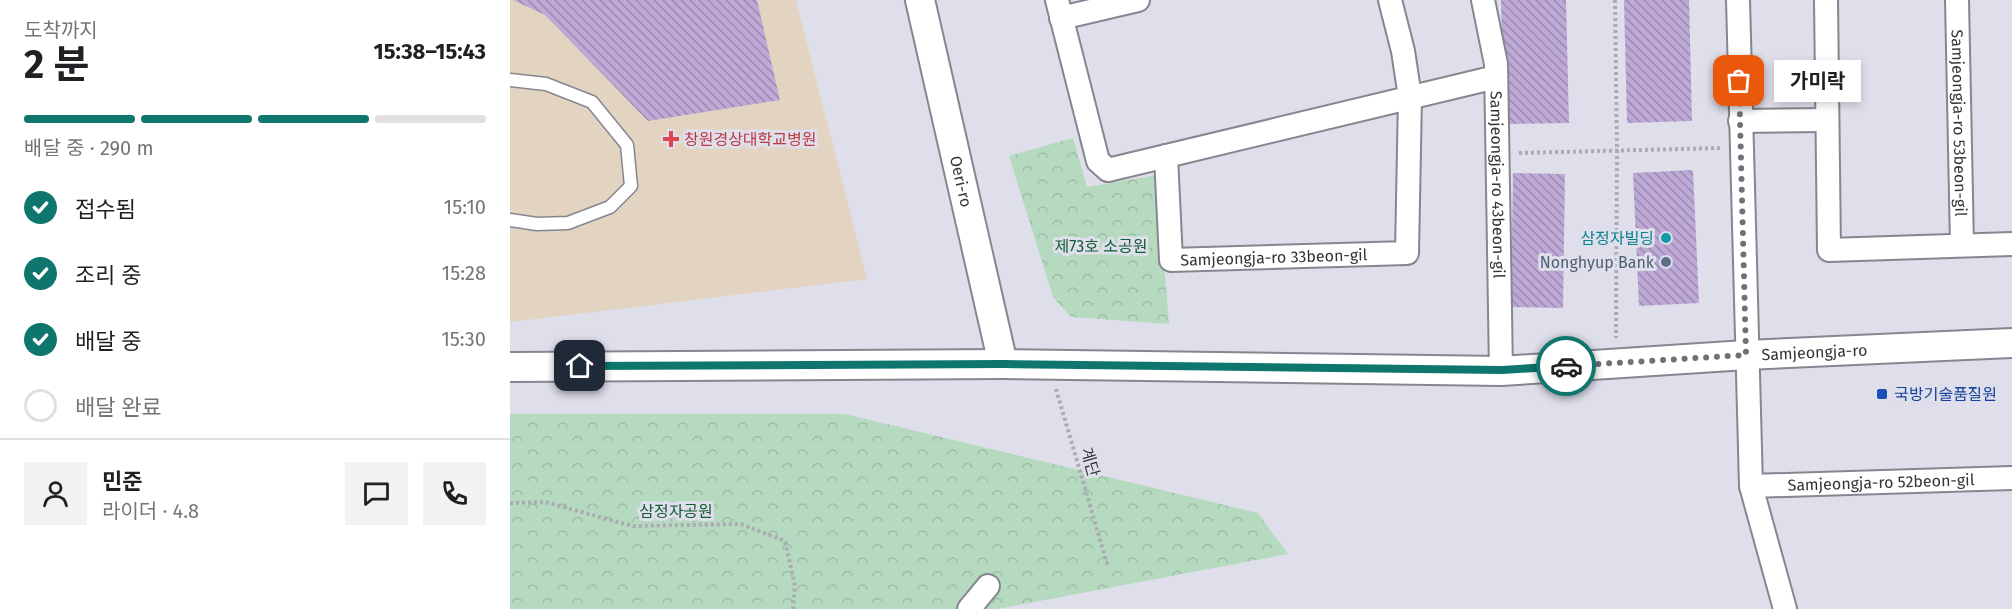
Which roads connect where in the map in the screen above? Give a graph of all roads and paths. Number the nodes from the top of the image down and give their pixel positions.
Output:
1 (920, 0) edge
2 (1138, 0) edge
3 (1390, 0) edge
4 (1483, 0) edge
5 (1615, 0) edge
6 (1738, 0) edge
7 (1826, 0) edge
8 (1957, 0) edge
9 (1059, 9) edge
10 (1496, 77) junction
11 (510, 80) edge
12 (1410, 97) junction
13 (1827, 120) junction
14 (1740, 121) junction
15 (1740, 148) junction
16 (1617, 150) junction
17 (1498, 153) junction
18 (1166, 156) junction
19 (510, 220) edge
20 (2012, 243) edge
21 (1962, 246) junction
22 (2012, 343) edge
23 (1746, 355) junction
24 (1616, 363) junction
25 (1003, 364) junction
26 (1049, 364) junction
27 (510, 367) edge
28 (1502, 370) junction
29 (2012, 478) edge
30 (1751, 486) junction
31 (510, 503) edge
32 (1108, 567) dead end
33 (988, 586) dead end
34 (793, 609) edge
35 (969, 609) edge
36 (1785, 609) edge

1 - 25 street, Oeri-ro
2 - 9 street
3 - 12 street
4 - 10 street, Samjeongja-ro 43beon-gil
5 - 16 path
6 - 14 street
7 - 13 street
8 - 21 street, Samjeongja-ro 53beon-gil
9 - 18 street
10 - 12 street
10 - 17 street, Samjeongja-ro 43beon-gil
11 - 19 lane
12 - 18 street
12 - 18 street, Samjeongja-ro 33beon-gil
13 - 14 street
13 - 21 street
14 - 15 street
15 - 16 path
15 - 23 street
16 - 17 path
16 - 24 path
17 - 28 street, Samjeongja-ro 43beon-gil
20 - 21 street
22 - 23 street, Samjeongja-ro
23 - 24 street, Samjeongja-ro
23 - 30 street
24 - 28 street, Samjeongja-ro
25 - 26 street, Samjeongja-ro
25 - 27 street, Samjeongja-ro
26 - 28 street, Samjeongja-ro
26 - 32 path, 계단
29 - 30 street, Samjeongja-ro 52beon-gil
30 - 36 street
31 - 34 path
33 - 35 street

